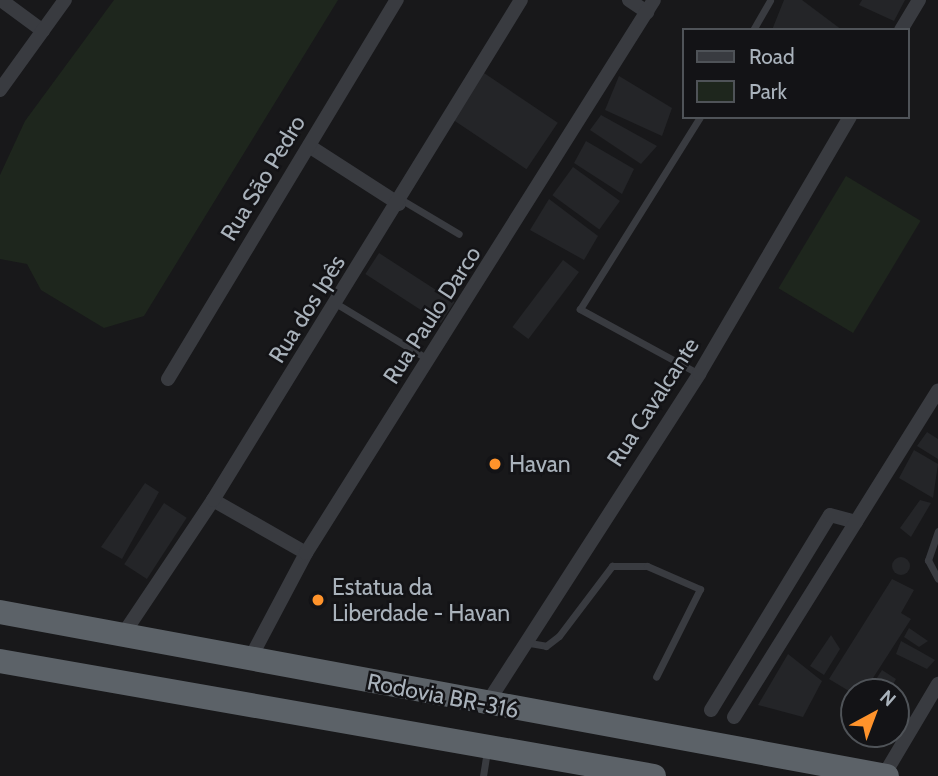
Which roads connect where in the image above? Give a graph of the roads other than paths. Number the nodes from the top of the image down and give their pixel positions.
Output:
1 (2, 0) edge
2 (65, 0) edge
3 (397, 0) edge
4 (521, 0) edge
5 (629, 0) edge
6 (770, 0) edge
7 (919, 0) edge
8 (650, 6) edge
9 (754, 28) edge
10 (902, 28) edge
11 (43, 31) junction
12 (0, 90) edge
13 (699, 119) edge
14 (849, 119) edge
15 (309, 146) junction
16 (401, 202) junction
17 (459, 234) dead end
18 (337, 304) junction
19 (429, 361) junction
20 (699, 374) junction
21 (168, 379) dead end
22 (938, 391) edge
23 (214, 500) junction
24 (856, 522) junction
25 (938, 531) edge
26 (306, 553) junction
27 (938, 579) edge
28 (0, 612) edge
29 (122, 636) junction
30 (523, 642) junction
31 (251, 657) junction
32 (0, 661) edge
33 (656, 677) dead end
34 (938, 684) edge
35 (485, 706) junction
36 (711, 710) dead end
37 (734, 716) dead end
38 (488, 748) junction
39 (482, 776) edge
40 (654, 776) edge
41 (885, 776) edge

1 - 11 street
2 - 11 street
3 - 15 street, Rua São Pedro
4 - 16 street, Rua dos Ipês
5 - 8 street
6 - 9 lane
7 - 10 street
8 - 19 street, Rua Paulo Darco
11 - 12 street
13 - 20 lane
14 - 20 street, Rua Cavalcante
15 - 16 street
15 - 21 street, Rua São Pedro
16 - 17 lane
16 - 18 street, Rua dos Ipês
18 - 19 lane
18 - 23 street, Rua dos Ipês
19 - 26 street, Rua Paulo Darco
20 - 30 street, Rua Cavalcante
22 - 24 street
23 - 26 street
23 - 29 street, Rua dos Ipês
24 - 36 street
24 - 37 street
25 - 27 lane
26 - 31 street, Rua Paulo Darco
28 - 29 highway, Rodovia BR-316
29 - 31 highway, Rodovia BR-316
30 - 33 lane
30 - 35 street, Rua Cavalcante
31 - 35 highway, Rodovia BR-316
32 - 38 highway, Rodovia BR-316
34 - 41 street
35 - 41 highway, Rodovia BR-316
38 - 39 lane
38 - 40 highway, Rodovia BR-316

